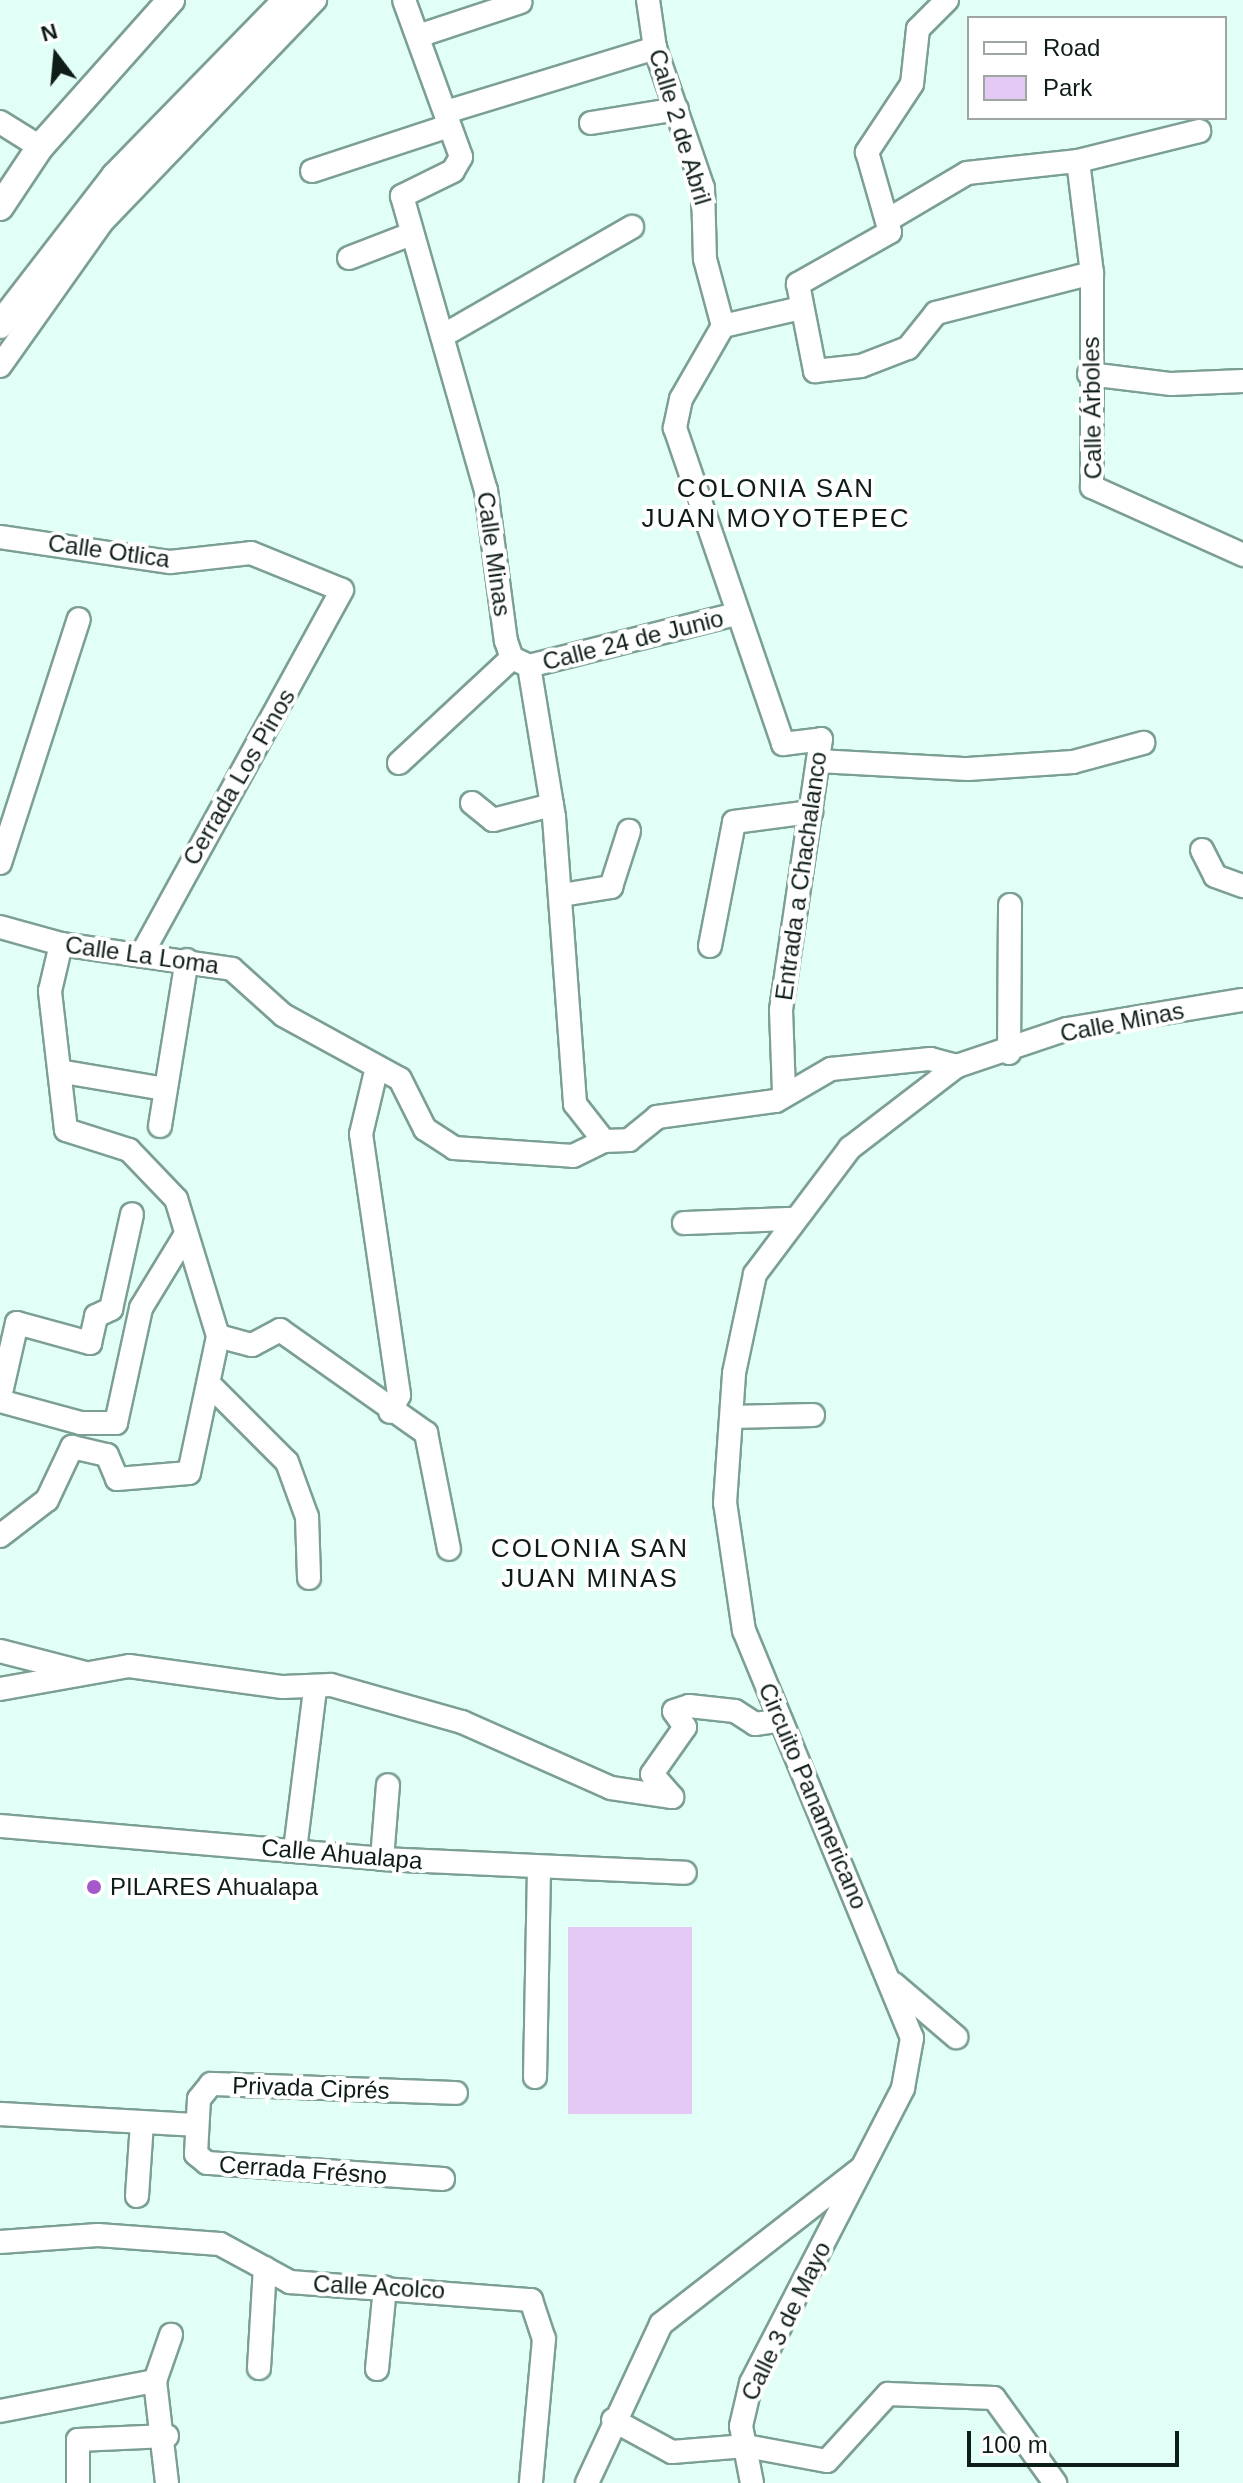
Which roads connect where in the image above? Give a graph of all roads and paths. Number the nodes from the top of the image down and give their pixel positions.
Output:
1 (171, 0) edge
2 (287, 0) edge
3 (315, 0) edge
4 (404, 0) edge
5 (648, 0) edge
6 (947, 0) edge
7 (521, 2) dead end
8 (418, 36) junction
9 (655, 48) junction
10 (677, 109) junction
11 (448, 119) junction
12 (0, 122) edge
13 (591, 123) dead end
14 (1199, 131) dead end
15 (40, 147) junction
16 (1078, 161) junction
17 (312, 171) dead end
18 (0, 207) edge
19 (891, 218) junction
20 (632, 227) dead end
21 (411, 234) junction
22 (349, 258) dead end
23 (1092, 273) junction
24 (801, 308) junction
25 (0, 325) edge
26 (723, 326) junction
27 (444, 335) junction
28 (0, 366) edge
29 (1089, 374) junction
30 (1243, 381) edge
31 (0, 537) edge
32 (1243, 555) edge
33 (341, 600) joint
34 (736, 614) junction
35 (79, 619) dead end
36 (521, 662) junction
37 (1143, 743) dead end
38 (818, 761) junction
39 (399, 763) dead end
40 (472, 803) dead end
41 (552, 805) junction
42 (811, 812) junction
43 (629, 831) dead end
44 (1202, 850) dead end
45 (0, 863) edge
46 (1243, 886) edge
47 (562, 895) junction
48 (1010, 905) dead end
49 (0, 927) edge
50 (61, 944) junction
51 (710, 946) dead end
52 (141, 955) junction
53 (187, 960) junction
54 (1243, 1000) edge
55 (1009, 1053) junction
56 (957, 1066) junction
57 (377, 1067) junction
58 (64, 1072) junction
59 (164, 1089) junction
60 (784, 1093) junction
61 (160, 1126) dead end
62 (604, 1141) junction
63 (132, 1214) dead end
64 (790, 1219) junction
65 (684, 1223) dead end
66 (186, 1234) junction
67 (218, 1336) junction
68 (211, 1386) junction
69 (0, 1399) edge
70 (390, 1412) junction
71 (813, 1415) dead end
72 (732, 1417) junction
73 (81, 1423) junction
74 (72, 1447) junction
75 (0, 1536) edge
76 (449, 1549) dead end
77 (309, 1578) dead end
78 (0, 1651) edge
79 (87, 1673) junction
80 (0, 1689) edge
81 (315, 1689) junction
82 (776, 1721) junction
83 (388, 1785) dead end
84 (0, 1826) edge
85 (295, 1850) junction
86 (382, 1859) junction
87 (539, 1867) junction
88 (685, 1873) dead end
89 (893, 1983) junction
90 (956, 2037) dead end
91 (535, 2077) dead end
92 (456, 2093) dead end
93 (0, 2114) edge
94 (142, 2122) junction
95 (197, 2125) junction
96 (863, 2167) junction
97 (443, 2179) dead end
98 (137, 2196) dead end
99 (0, 2242) edge
100 (265, 2268) junction
101 (385, 2287) junction
102 (171, 2335) dead end
103 (259, 2368) dead end
104 (377, 2369) dead end
105 (155, 2381) junction
106 (0, 2411) edge
107 (613, 2420) junction
108 (167, 2436) junction
109 (746, 2446) junction
110 (78, 2483) edge
111 (167, 2483) edge
112 (531, 2483) edge
113 (587, 2483) edge
114 (752, 2483) edge
115 (1055, 2483) edge

1 - 15 main road
2 - 25 main road
3 - 28 street
4 - 8 street, Calle Minas
5 - 9 street, Calle 2 de Abril
6 - 19 street
7 - 8 street
8 - 11 street, Calle Minas
9 - 10 street, Calle 2 de Abril
9 - 11 street
10 - 13 street
10 - 26 street, Calle 2 de Abril
11 - 17 street
11 - 21 street, Calle Minas
12 - 15 street
14 - 16 street
15 - 18 main road
16 - 19 street
16 - 23 street, Calle Árboles
19 - 24 street
20 - 27 street
21 - 22 street
21 - 27 street, Calle Minas
23 - 24 street
23 - 29 street, Calle Árboles
24 - 26 street
26 - 34 street
27 - 36 street, Calle Minas
29 - 30 street
29 - 32 street, Calle Árboles
31 - 33 street, Calle Otlica
33 - 52 street, Cerrada Los Pinos
34 - 36 street, Calle 24 de Junio
34 - 38 street, Entrada a Chachalanco
35 - 45 street
36 - 39 street
36 - 41 street, Calle Minas
37 - 38 street
38 - 42 street, Entrada a Chachalanco
40 - 41 street
41 - 47 street, Calle Minas
42 - 51 street
42 - 60 street, Entrada a Chachalanco
43 - 47 street
44 - 46 street
47 - 62 street, Calle Minas
48 - 55 street
49 - 50 street, Calle La Loma
50 - 52 street, Calle La Loma
50 - 58 street
52 - 53 street, Calle La Loma
53 - 57 street, Calle La Loma
53 - 59 street
54 - 55 street, Calle Minas
55 - 56 street, Calle Minas
56 - 60 street, Calle La Loma
56 - 64 street, Circuito Panamericano
57 - 62 street, Calle La Loma
57 - 70 street
58 - 59 street
58 - 66 street
59 - 61 street
60 - 62 street, Calle La Loma
63 - 69 street
64 - 65 street
64 - 72 street, Circuito Panamericano
66 - 67 street
66 - 73 street
67 - 68 street
67 - 70 street
68 - 74 street
68 - 77 street
69 - 73 street
70 - 76 street
71 - 72 street
72 - 82 street, Circuito Panamericano
73 - 74 street
74 - 75 street
78 - 79 street
79 - 80 street
79 - 81 street
81 - 82 street
81 - 85 street
82 - 89 street, Circuito Panamericano
83 - 86 street
84 - 85 street, Calle Ahualapa
85 - 86 street, Calle Ahualapa
86 - 87 street, Calle Ahualapa
87 - 88 street, Calle Ahualapa
87 - 91 street
89 - 90 street
89 - 96 street, Circuito Panamericano
92 - 95 street, Privada Ciprés
93 - 94 street
94 - 95 street
94 - 98 street
95 - 97 street, Cerrada Frésno
96 - 107 street, Circuito Panamericano
96 - 109 street, Calle 3 de Mayo
99 - 100 street, Calle Acolco
100 - 101 street, Calle Acolco
100 - 103 street
101 - 104 street
101 - 112 street, Calle Acolco
102 - 105 street
105 - 106 street
105 - 108 street
107 - 109 street
107 - 113 street, Circuito Panamericano
108 - 110 street
108 - 111 street
109 - 114 street, Calle 3 de Mayo
109 - 115 street

